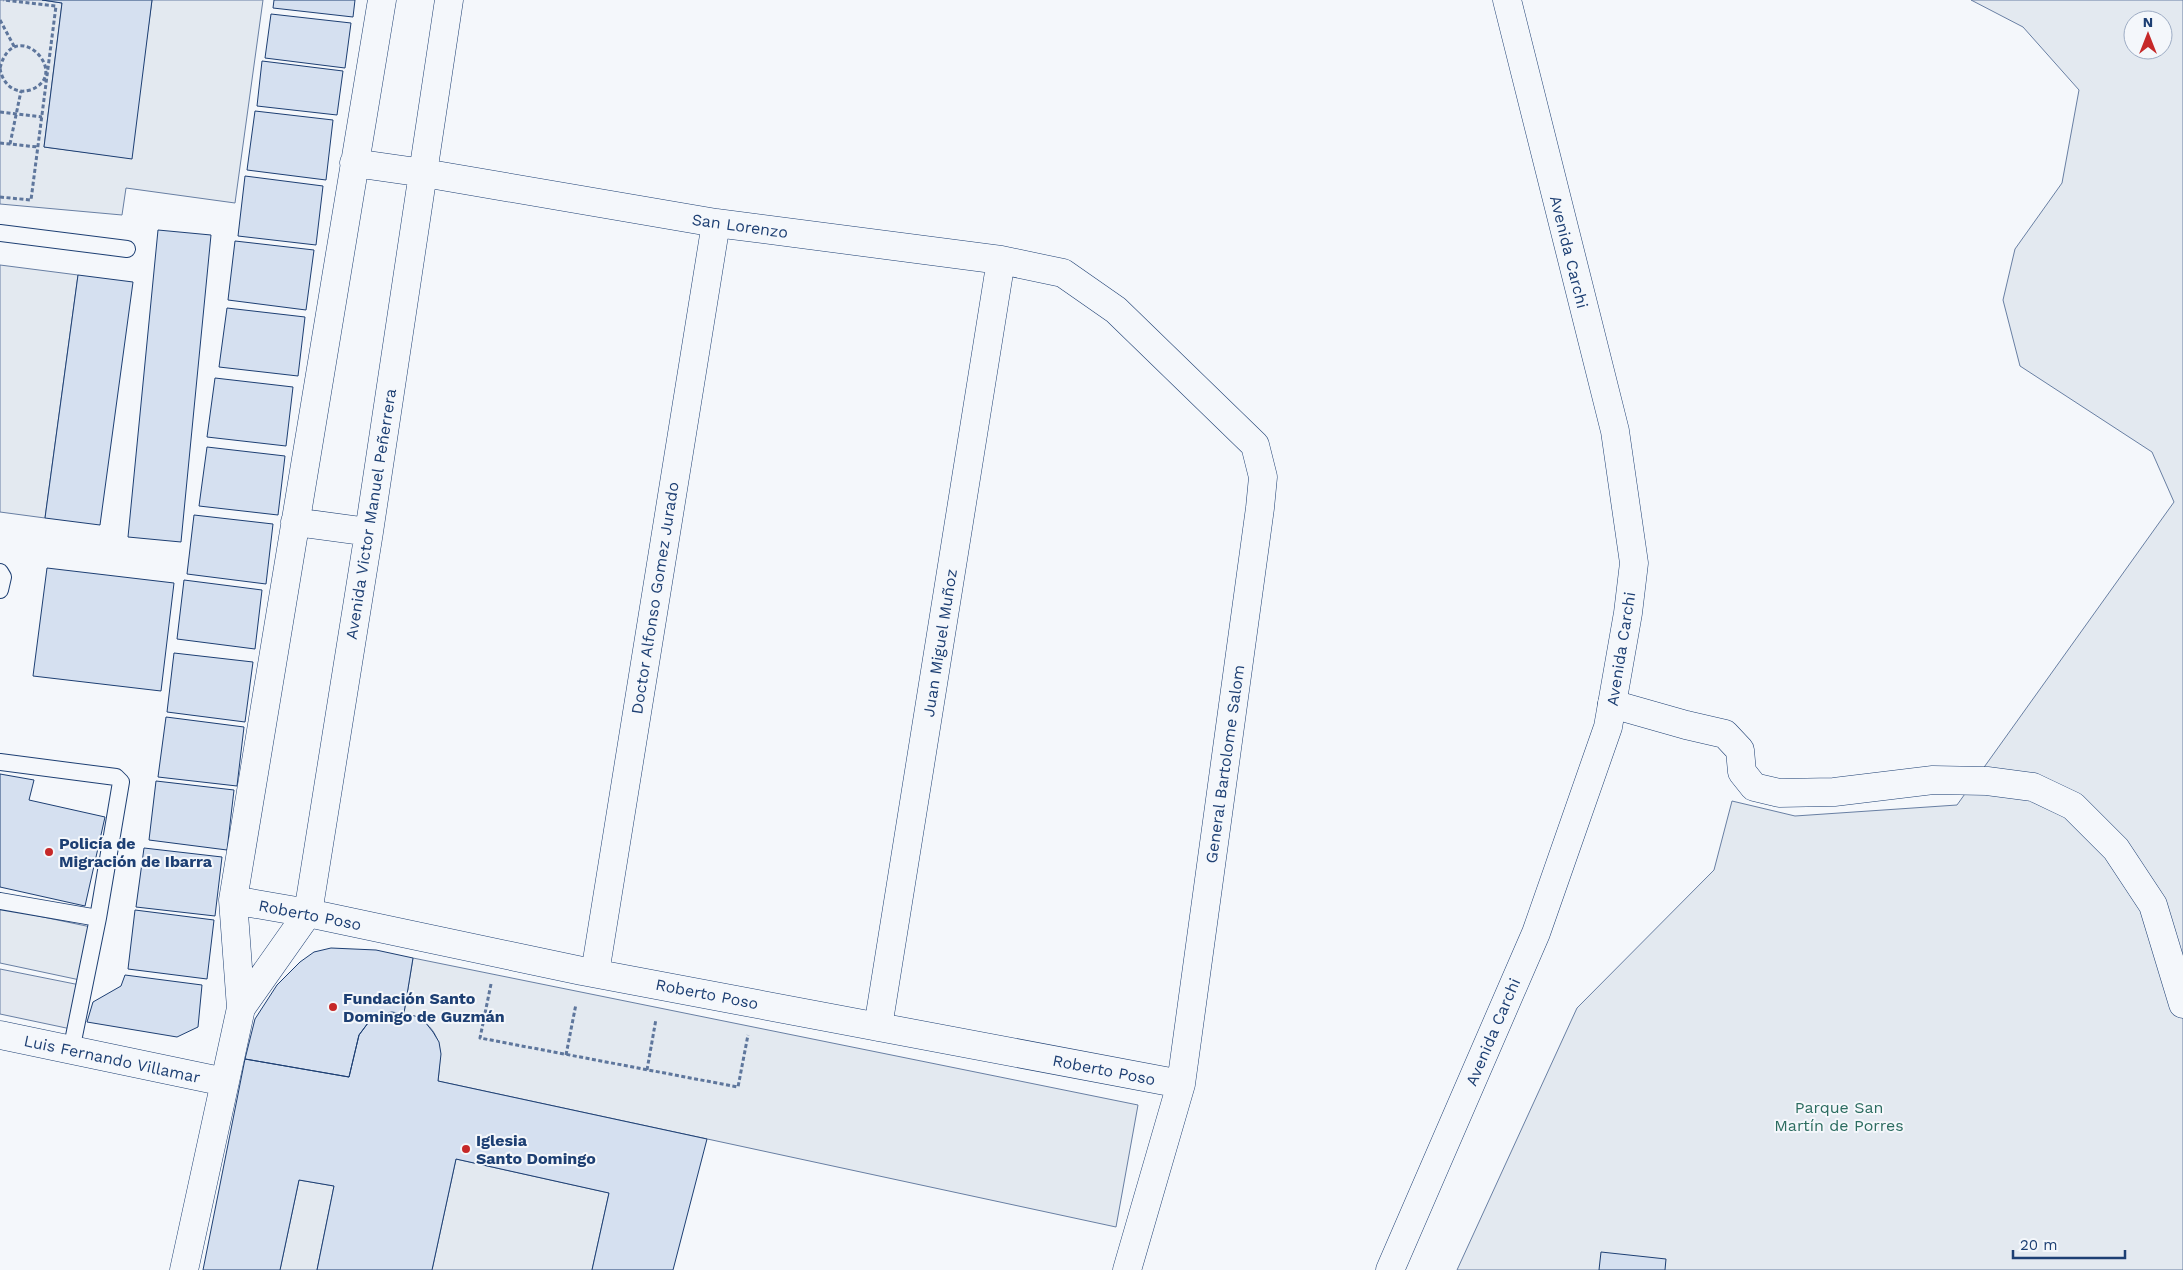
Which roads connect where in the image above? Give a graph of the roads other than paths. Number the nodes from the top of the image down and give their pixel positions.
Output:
1 (382, 0) edge
2 (449, 0) edge
3 (1507, 0) edge
4 (354, 164) junction
5 (424, 173) junction
6 (716, 224) junction
7 (0, 233) edge
8 (127, 249) dead end
9 (1001, 260) junction
10 (1116, 310) joint
11 (295, 522) junction
12 (369, 532) junction
13 (0, 572) edge
14 (0, 590) edge
15 (1612, 704) junction
16 (0, 762) edge
17 (233, 900) junction
18 (0, 901) edge
19 (308, 913) junction
20 (98, 918) junction
21 (588, 972) junction
22 (2183, 1004) edge
23 (241, 1008) junction
24 (878, 1027) junction
25 (0, 1035) edge
26 (71, 1051) junction
27 (225, 1082) junction
28 (1181, 1084) junction
29 (184, 1270) edge
30 (1127, 1270) edge
31 (1390, 1270) edge

1 - 4 street, Avenida Victor Manuel Peñerrera
2 - 5 street, Avenida Victor Manuel Peñerrera
3 - 15 street, Avenida Carchi
4 - 5 street, San Lorenzo
4 - 11 street, Avenida Victor Manuel Peñerrera
5 - 6 street, San Lorenzo
5 - 12 street, Avenida Victor Manuel Peñerrera
6 - 9 street, San Lorenzo
6 - 21 street, Doctor Alfonso Gomez Jurado
7 - 8 lane
9 - 10 street, San Lorenzo
9 - 24 street, Juan Miguel Muñoz
10 - 28 street, General Bartolome Salom
11 - 12 street
11 - 17 street, Avenida Victor Manuel Peñerrera
12 - 19 street, Avenida Victor Manuel Peñerrera
13 - 14 lane
15 - 22 street
15 - 31 street, Avenida Carchi
16 - 20 lane
17 - 19 street, Roberto Poso
17 - 23 street, Avenida Victor Manuel Peñerrera
18 - 20 lane
19 - 21 street, Roberto Poso
19 - 23 street, Avenida Victor Manuel Peñerrera
20 - 26 lane
21 - 24 street, Roberto Poso
23 - 27 street, Avenida Victor Manuel Peñerrera
24 - 28 street, Roberto Poso
25 - 26 street, Luis Fernando Villamar
26 - 27 street, Luis Fernando Villamar
27 - 29 street, Avenida Victor Manuel Peñerrera
28 - 30 street, General Bartolome Salom

